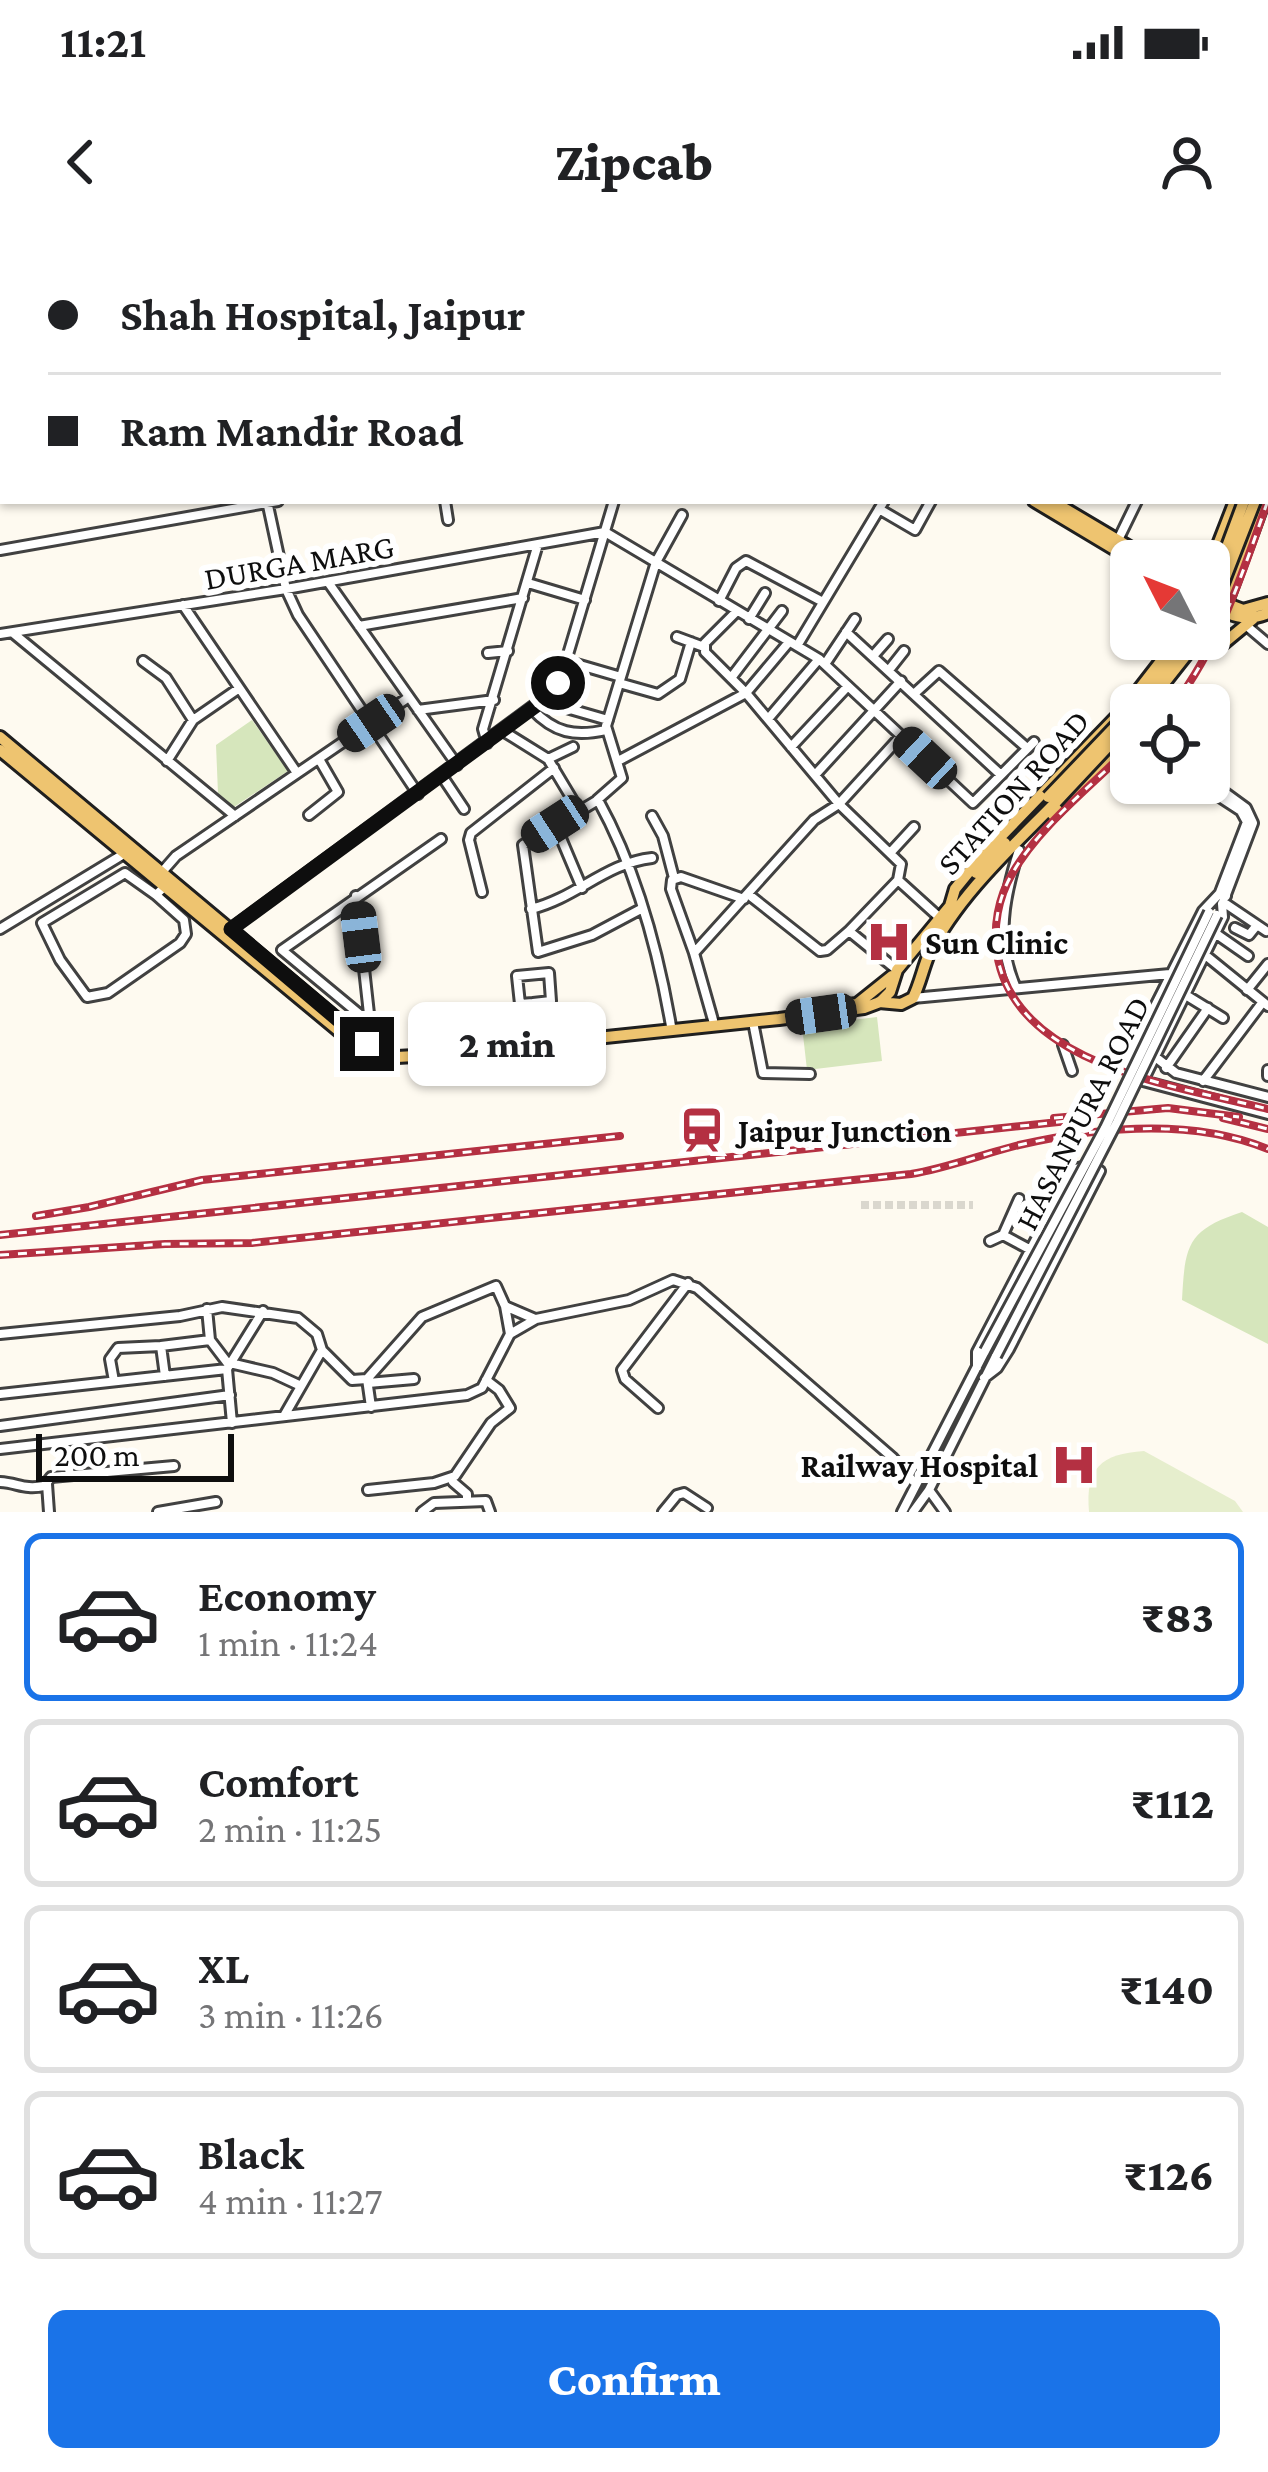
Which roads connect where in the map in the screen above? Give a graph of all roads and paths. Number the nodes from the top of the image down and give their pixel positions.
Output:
1 (260, 504) edge
2 (271, 504) edge
3 (445, 504) edge
4 (613, 504) edge
5 (929, 504) edge
6 (1039, 504) edge
7 (1057, 504) edge
8 (1136, 504) edge
9 (1238, 504) edge
10 (1238, 504) edge
11 (1254, 504) edge
12 (1263, 504) edge
13 (882, 505) edge
14 (682, 515) dead end
15 (448, 520) dead end
16 (605, 532) junction
17 (1118, 539) joint
18 (1221, 540) edge
19 (1227, 540) edge
20 (538, 544) junction
21 (1110, 547) edge
22 (0, 550) edge
23 (656, 562) junction
24 (1230, 565) edge
25 (328, 582) junction
26 (528, 583) junction
27 (286, 589) junction
28 (1230, 592) edge
29 (765, 593) dead end
30 (523, 598) junction
31 (585, 600) junction
32 (719, 601) junction
33 (823, 602) junction
34 (1268, 603) edge
35 (183, 605) junction
36 (1230, 609) edge
37 (782, 611) dead end
38 (1230, 611) edge
39 (736, 612) junction
40 (1268, 613) edge
41 (749, 619) junction
42 (855, 619) dead end
43 (1250, 623) junction
44 (359, 626) junction
45 (770, 631) junction
46 (12, 632) junction
47 (846, 632) junction
48 (0, 634) edge
49 (677, 637) dead end
50 (1230, 638) edge
51 (888, 639) dead end
52 (691, 642) junction
53 (793, 644) junction
54 (1268, 644) edge
55 (704, 647) junction
56 (508, 651) junction
57 (904, 651) dead end
58 (488, 653) dead end
59 (873, 656) junction
60 (1171, 660) edge
61 (1188, 660) edge
62 (143, 661) dead end
63 (566, 661) junction
64 (822, 662) junction
65 (889, 670) junction
66 (731, 678) junction
67 (620, 680) junction
68 (901, 681) junction
69 (1152, 684) edge
70 (1168, 684) edge
71 (848, 686) junction
72 (238, 688) junction
73 (746, 693) junction
74 (915, 694) junction
75 (409, 697) junction
76 (494, 700) junction
77 (542, 701) junction
78 (532, 709) junction
79 (418, 710) junction
80 (874, 710) junction
81 (768, 719) junction
82 (193, 720) junction
83 (371, 723) junction
84 (607, 725) junction
85 (503, 730) junction
86 (1110, 732) edge
87 (1110, 734) edge
88 (901, 736) junction
89 (0, 737) edge
90 (487, 742) junction
91 (573, 747) dead end
92 (791, 747) junction
93 (0, 750) edge
94 (1110, 754) edge
95 (319, 758) junction
96 (618, 760) junction
97 (167, 761) junction
98 (551, 763) junction
99 (457, 765) junction
100 (297, 773) junction
101 (815, 775) junction
102 (1001, 775) junction
103 (442, 776) junction
104 (418, 794) junction
105 (1230, 799) edge
106 (596, 801) junction
107 (839, 803) junction
108 (1230, 804) edge
109 (464, 808) dead end
110 (578, 809) junction
111 (309, 814) dead end
112 (235, 816) junction
113 (652, 816) dead end
114 (555, 824) junction
115 (914, 827) dead end
116 (441, 839) dead end
117 (129, 850) junction
118 (1019, 850) junction
119 (891, 852) junction
120 (652, 858) dead end
121 (627, 861) junction
122 (162, 872) junction
123 (674, 878) junction
124 (898, 880) junction
125 (581, 888) junction
126 (160, 890) junction
127 (482, 892) dead end
128 (356, 896) junction
129 (746, 896) junction
130 (1222, 899) junction
131 (954, 908) junction
132 (531, 909) junction
133 (641, 909) junction
134 (1213, 914) junction
135 (940, 918) junction
136 (1235, 928) dead end
137 (1262, 928) edge
138 (0, 929) edge
139 (849, 931) junction
140 (227, 932) junction
141 (1215, 933) junction
142 (694, 953) junction
143 (1204, 954) junction
144 (1248, 956) dead end
145 (293, 960) junction
146 (1268, 964) edge
147 (280, 975) junction
148 (895, 975) junction
149 (1165, 977) junction
150 (1016, 988) junction
151 (1186, 990) junction
152 (1247, 990) junction
153 (916, 993) junction
154 (879, 1002) junction
155 (533, 1003) junction
156 (1265, 1004) edge
157 (1208, 1008) junction
158 (1223, 1018) dead end
159 (713, 1021) junction
160 (753, 1022) junction
161 (670, 1026) junction
162 (537, 1038) junction
163 (1063, 1045) dead end
164 (1154, 1056) junction
165 (1166, 1067) junction
166 (1072, 1071) dead end
167 (810, 1074) dead end
168 (1143, 1081) junction
169 (1203, 1081) junction
170 (1268, 1097) edge
171 (1268, 1114) edge
172 (1018, 1199) dead end
173 (1003, 1235) junction
174 (990, 1241) dead end
175 (1031, 1250) junction
176 (688, 1283) junction
177 (505, 1306) junction
178 (207, 1310) junction
179 (262, 1311) junction
180 (536, 1319) junction
181 (0, 1334) edge
182 (510, 1334) junction
183 (210, 1340) junction
184 (161, 1346) junction
185 (322, 1350) junction
186 (229, 1366) junction
187 (977, 1367) junction
188 (165, 1376) junction
189 (984, 1378) junction
190 (414, 1379) dead end
191 (486, 1380) junction
192 (367, 1381) junction
193 (114, 1382) junction
194 (301, 1386) junction
195 (0, 1394) edge
196 (230, 1395) junction
197 (371, 1407) junction
198 (658, 1408) dead end
199 (284, 1417) junction
200 (232, 1423) junction
201 (0, 1426) edge
202 (65, 1442) junction
203 (0, 1449) edge
204 (174, 1466) dead end
205 (70, 1475) junction
206 (917, 1480) junction
207 (0, 1482) edge
208 (453, 1482) dead end
209 (46, 1483) junction
210 (368, 1490) dead end
211 (928, 1490) junction
212 (915, 1492) junction
213 (923, 1500) junction
214 (467, 1501) junction
215 (217, 1502) dead end
216 (707, 1508) dead end
217 (50, 1512) edge
218 (158, 1512) edge
219 (422, 1512) edge
220 (490, 1512) edge
221 (664, 1512) edge
222 (902, 1512) edge
223 (913, 1512) edge
224 (931, 1512) edge
225 (945, 1512) edge

1 - 22 street
2 - 27 street
3 - 15 street
4 - 16 street
5 - 13 street
6 - 21 main road
7 - 17 main road
8 - 17 street
9 - 18 main road
10 - 19 main road, bridge
11 - 24 main road, bridge
12 - 28 main road
13 - 33 street
14 - 23 street
16 - 20 street, DURGA MARG
16 - 23 street
16 - 31 street
20 - 25 street, DURGA MARG
20 - 26 street
23 - 32 street
23 - 67 street
25 - 27 street, DURGA MARG
25 - 44 street
26 - 30 street
26 - 31 street
27 - 35 street, DURGA MARG
27 - 83 street
29 - 41 street
30 - 44 street
30 - 56 street
31 - 63 street
32 - 33 street
32 - 39 street
33 - 53 street
34 - 36 main road
35 - 46 street, DURGA MARG
35 - 72 street
37 - 45 street
38 - 43 main road
39 - 41 street
39 - 55 street
40 - 43 main road
41 - 45 street
42 - 47 street
43 - 50 main road
43 - 54 street
44 - 75 street
45 - 53 street
45 - 66 street
46 - 48 street, DURGA MARG
46 - 97 street
47 - 59 street
47 - 64 street
49 - 52 street
51 - 59 street
52 - 55 street
52 - 67 street
53 - 64 street
53 - 73 street
55 - 66 street
56 - 58 street
56 - 76 street
57 - 65 street
59 - 65 street
60 - 69 main road
61 - 70 main road
62 - 82 street
63 - 67 street
63 - 77 street
64 - 71 street
64 - 81 street
65 - 68 street
66 - 73 street
67 - 84 street
68 - 74 street
68 - 80 street
71 - 80 street
71 - 92 street
72 - 82 street
72 - 100 street
73 - 81 street
73 - 96 street
74 - 102 street
74 - 102 street
75 - 79 street
75 - 83 street
76 - 79 street
76 - 90 street
77 - 78 street
77 - 84 street
78 - 84 street
78 - 85 street
79 - 99 street
80 - 88 street
80 - 101 street
81 - 92 street
82 - 97 street
83 - 95 street
83 - 104 street
84 - 96 street
85 - 90 street
85 - 98 street
86 - 131 main road, STATION ROAD
87 - 131 main road, bridge
88 - 102 street
88 - 107 street
89 - 117 main road
90 - 99 street
91 - 98 street
92 - 101 street
93 - 117 main road
94 - 118 main road
95 - 100 street
95 - 111 street
96 - 106 street
97 - 112 street
98 - 110 street
98 - 127 street
99 - 103 street
100 - 112 street
101 - 107 street
103 - 104 street
103 - 109 street
104 - 140 street
105 - 130 street
106 - 110 street
106 - 121 street
107 - 119 street
107 - 129 street
108 - 130 street, HASANPURA ROAD
110 - 114 street
112 - 122 street
113 - 123 street
114 - 125 street
114 - 132 street
115 - 119 street
116 - 128 street
117 - 122 main road
117 - 126 main road
117 - 138 street
118 - 131 main road
118 - 150 street
119 - 124 street
120 - 121 street
121 - 125 street
121 - 133 street
122 - 140 main road
123 - 129 street
123 - 142 street
124 - 135 street
124 - 139 street
125 - 132 street
126 - 126 street
126 - 140 main road
128 - 145 street
128 - 145 street
129 - 139 street
129 - 142 street
130 - 134 street, HASANPURA ROAD
130 - 137 street
130 - 141 street
130 - 149 street
131 - 135 main road, STATION ROAD
131 - 153 main road, STATION ROAD
132 - 133 street
133 - 161 street
134 - 187 street, HASANPURA ROAD, bridge
134 - 189 street, bridge
135 - 148 main road, STATION ROAD
136 - 137 street
139 - 148 street
140 - 147 main road
141 - 143 street
141 - 144 street
142 - 159 street
143 - 151 street
143 - 152 street
145 - 147 street
146 - 152 street
147 - 160 main road
147 - 162 main road
148 - 154 main road
148 - 159 main road
149 - 150 street
149 - 151 street
149 - 168 street
150 - 153 street
151 - 157 street
151 - 164 street
152 - 156 street
153 - 154 main road
154 - 160 main road
155 - 155 street
155 - 162 street
156 - 169 street
157 - 158 street
157 - 165 street
159 - 161 main road
160 - 167 street
161 - 162 main road
163 - 166 street
164 - 165 street
164 - 168 street
165 - 169 street
168 - 171 street
169 - 170 street
172 - 173 street
173 - 174 street
173 - 175 street
175 - 187 street
175 - 189 street
176 - 180 street
176 - 198 street
176 - 206 street
177 - 180 street
177 - 182 street
177 - 192 street
178 - 179 street
178 - 181 street
178 - 183 street
179 - 185 street
179 - 186 street
180 - 182 street
182 - 191 street
183 - 184 street
183 - 186 street
184 - 188 street
184 - 193 street
185 - 192 street
185 - 194 street
186 - 188 street
186 - 194 street
186 - 196 street
187 - 206 street, HASANPURA ROAD
188 - 193 street
189 - 211 street
190 - 192 street
191 - 197 street
191 - 210 street
192 - 197 street
193 - 195 street
194 - 199 street
196 - 200 street
196 - 201 street
197 - 199 street
199 - 200 street
200 - 202 street
202 - 203 street
202 - 205 street
204 - 205 street
205 - 209 street
206 - 211 street
206 - 212 street
207 - 209 street
208 - 214 street
209 - 217 street
211 - 213 street
211 - 225 street
212 - 213 street
212 - 222 street
213 - 223 street
213 - 224 street
214 - 219 street
214 - 220 street
215 - 218 street
216 - 221 street

